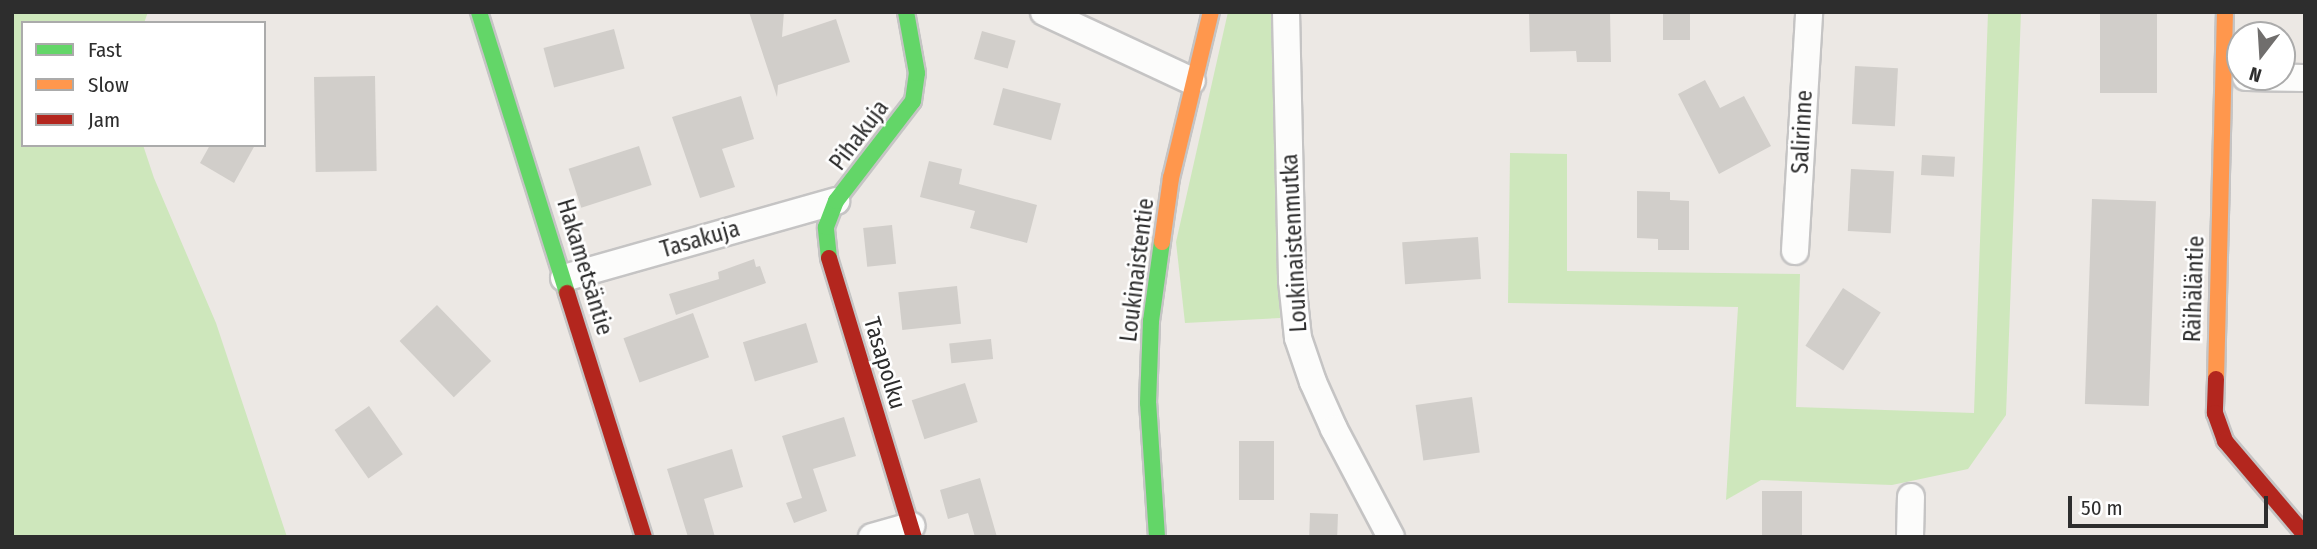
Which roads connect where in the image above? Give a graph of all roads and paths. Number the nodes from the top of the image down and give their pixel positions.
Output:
1 (906, 12) edge
2 (1044, 12) edge
3 (1211, 12) edge
4 (1286, 12) edge
5 (1809, 12) edge
6 (485, 15) edge
7 (1192, 81) junction
8 (2236, 91) edge
9 (836, 201) junction
10 (1795, 251) dead end
11 (564, 278) junction
12 (1911, 497) dead end
13 (913, 531) edge
14 (2305, 535) edge
15 (644, 537) edge
16 (872, 537) edge
17 (1157, 537) edge
18 (1391, 537) edge
19 (1910, 537) edge

1 - 9 street, Pihakuja
2 - 7 street
3 - 7 street, Loukinaistentie
4 - 18 street, Loukinaistenmutka
5 - 10 street, Salirinne
6 - 11 street, Hakametsäntie
7 - 17 street, Loukinaistentie
8 - 14 street, Räihäläntie
9 - 11 street, Tasakuja
9 - 13 street, Tasapolku
11 - 15 street, Hakametsäntie
12 - 19 street
13 - 16 street

